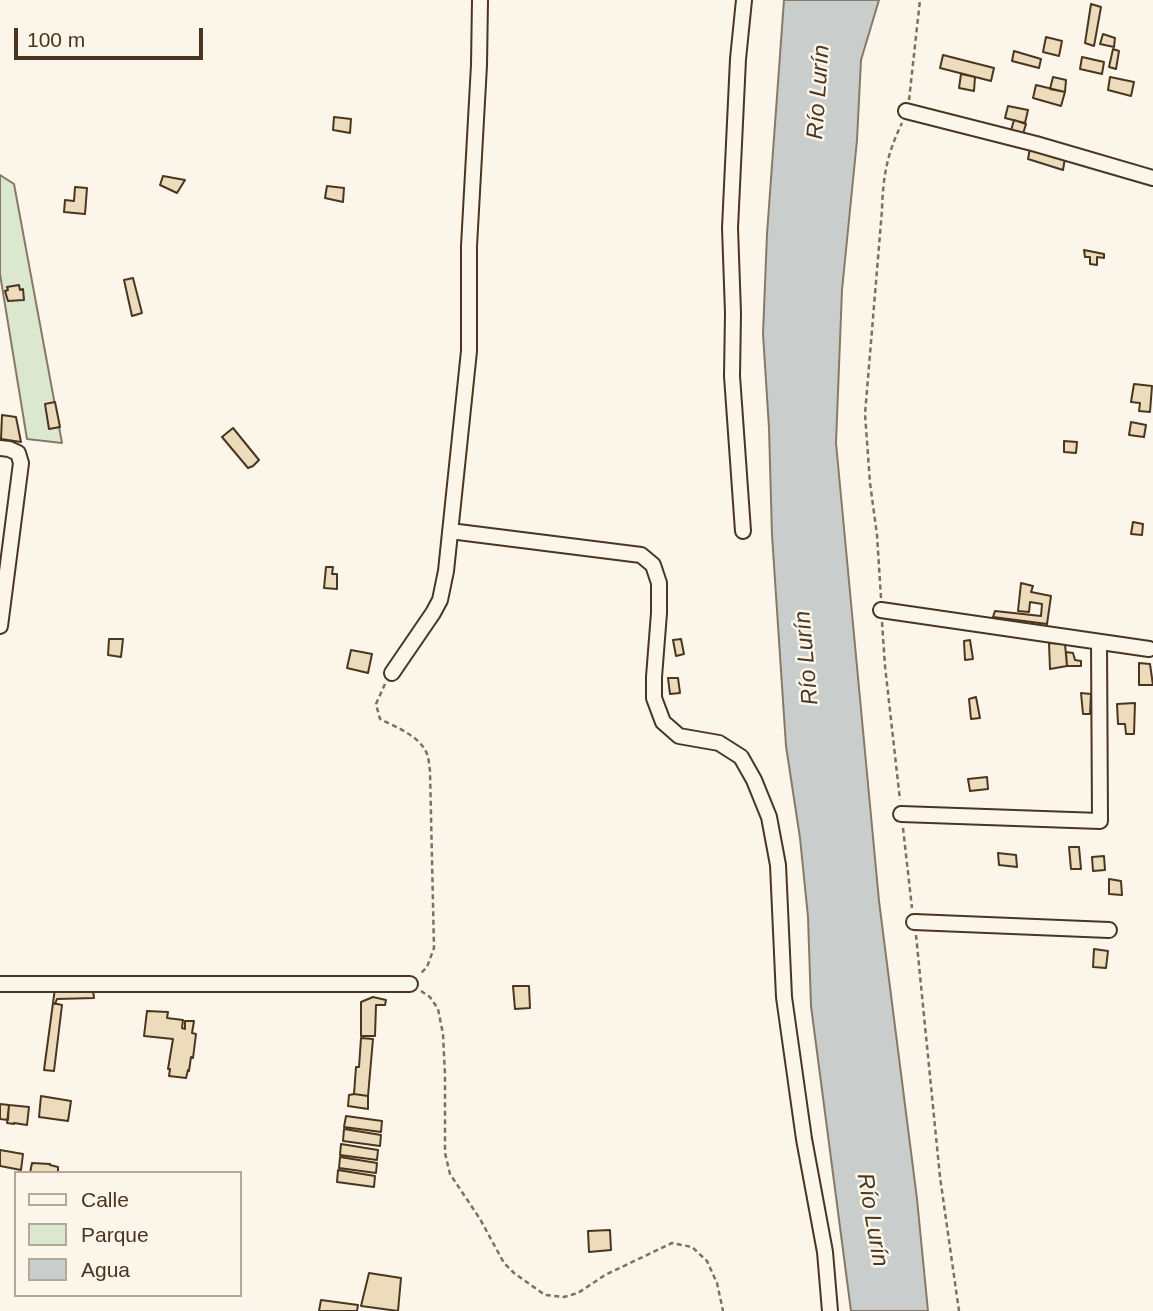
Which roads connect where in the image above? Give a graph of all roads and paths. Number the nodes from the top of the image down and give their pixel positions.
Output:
1 (480, 0) edge
2 (744, 0) edge
3 (920, 0) edge
4 (906, 111) junction
5 (1153, 178) edge
6 (0, 448) edge
7 (450, 531) junction
8 (743, 531) dead end
9 (6, 539) edge
10 (881, 610) junction
11 (0, 626) edge
12 (1099, 642) junction
13 (1149, 649) dead end
14 (392, 673) joint
15 (901, 814) junction
16 (914, 922) junction
17 (1109, 930) dead end
18 (0, 984) edge
19 (410, 984) junction
20 (723, 1311) edge
21 (830, 1311) edge
22 (958, 1311) edge

1 - 7 street
2 - 8 street
3 - 4 path
4 - 5 street
4 - 10 path
6 - 9 street
7 - 14 street
7 - 21 street
9 - 11 street
10 - 12 street
10 - 15 path
12 - 13 street
12 - 15 street
14 - 19 path
15 - 16 path
16 - 17 street
16 - 22 path
18 - 19 street
19 - 20 path

